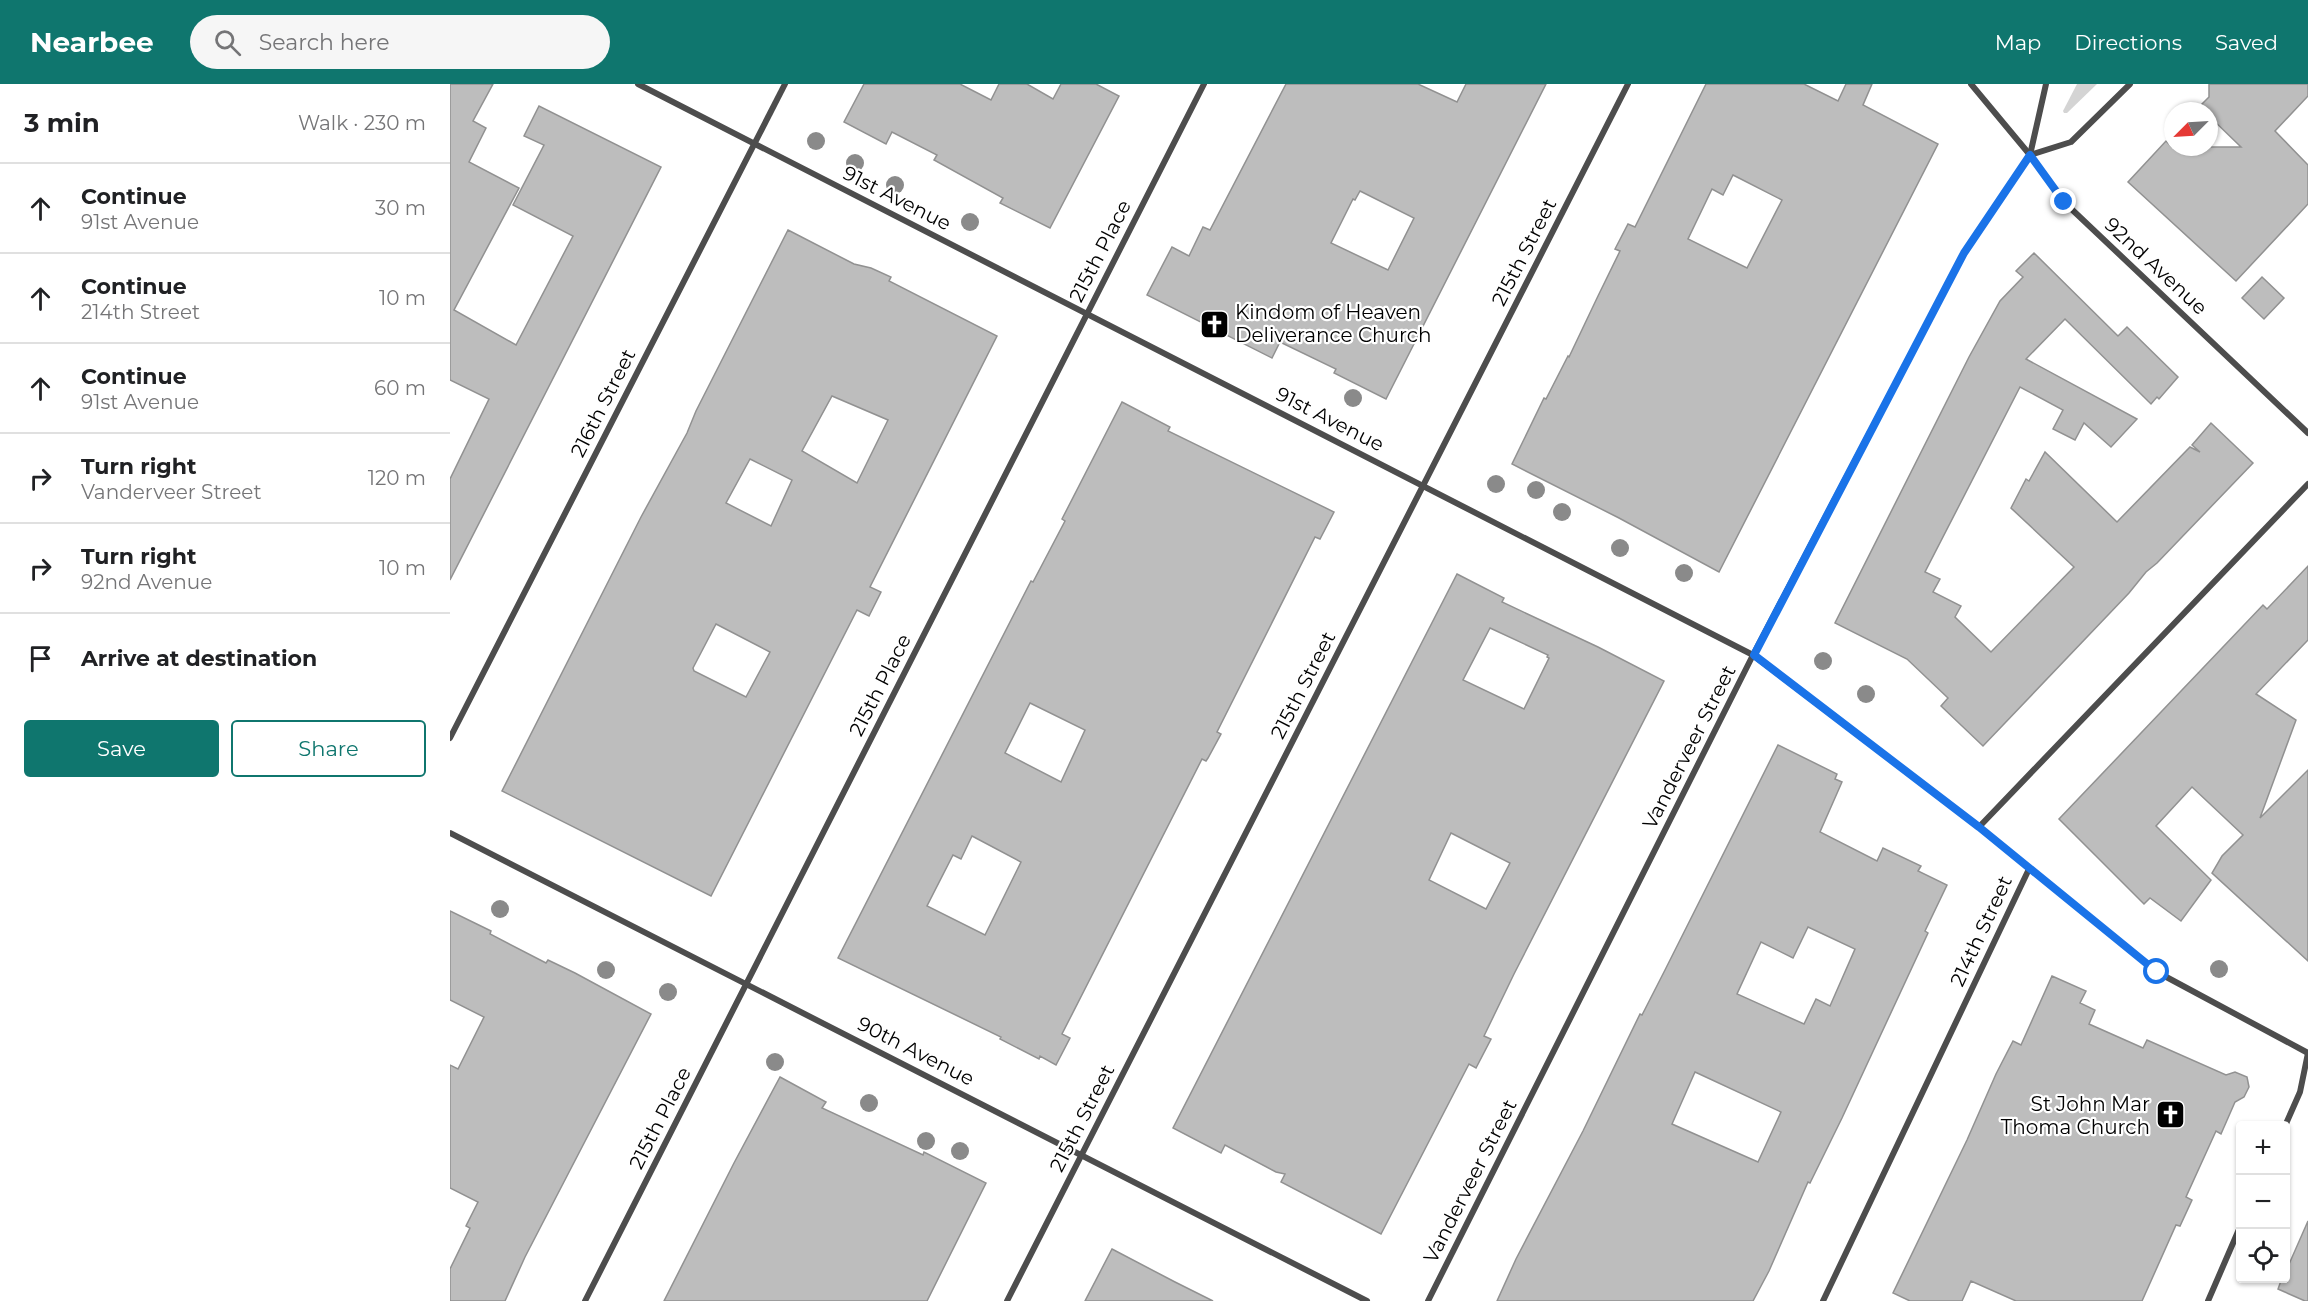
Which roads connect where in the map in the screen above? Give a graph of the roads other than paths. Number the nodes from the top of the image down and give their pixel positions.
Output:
1 (638, 84) edge
2 (785, 84) edge
3 (1204, 84) edge
4 (1628, 84) edge
5 (1971, 84) edge
6 (2046, 84) edge
7 (2130, 84) edge
8 (754, 143) junction
9 (2030, 155) junction
10 (1086, 314) junction
11 (2308, 433) edge
12 (2308, 484) edge
13 (1423, 485) junction
14 (1754, 655) junction
15 (450, 738) edge
16 (1979, 827) junction
17 (450, 833) edge
18 (2029, 869) junction
19 (748, 984) junction
20 (2308, 1053) edge
21 (2287, 1121) edge
22 (1082, 1155) junction
23 (2240, 1229) edge
24 (585, 1301) edge
25 (1008, 1301) edge
26 (1367, 1301) edge
27 (1428, 1301) edge
28 (1823, 1301) edge
29 (2208, 1301) edge

1 - 8 street, 91st Avenue
2 - 8 street, 216th Street
3 - 10 street, 215th Place
4 - 13 street, 215th Street
5 - 9 street, 92nd Avenue
6 - 9 street, Vanderveer Street
7 - 9 street
8 - 10 street, 91st Avenue
8 - 15 street, 216th Street
9 - 11 street, 92nd Avenue
9 - 14 street, Vanderveer Street
10 - 13 street, 91st Avenue
10 - 19 street, 215th Place
12 - 16 street
13 - 14 street, 91st Avenue
13 - 22 street, 215th Street
14 - 16 street, 91st Avenue
14 - 27 street, Vanderveer Street
16 - 18 street, 214th Street
17 - 19 street, 90th Avenue
18 - 20 street
18 - 28 street, 214th Street
19 - 22 street, 90th Avenue
19 - 24 street, 215th Place
20 - 21 street
22 - 25 street, 215th Street
22 - 26 street, 90th Avenue
23 - 29 street

